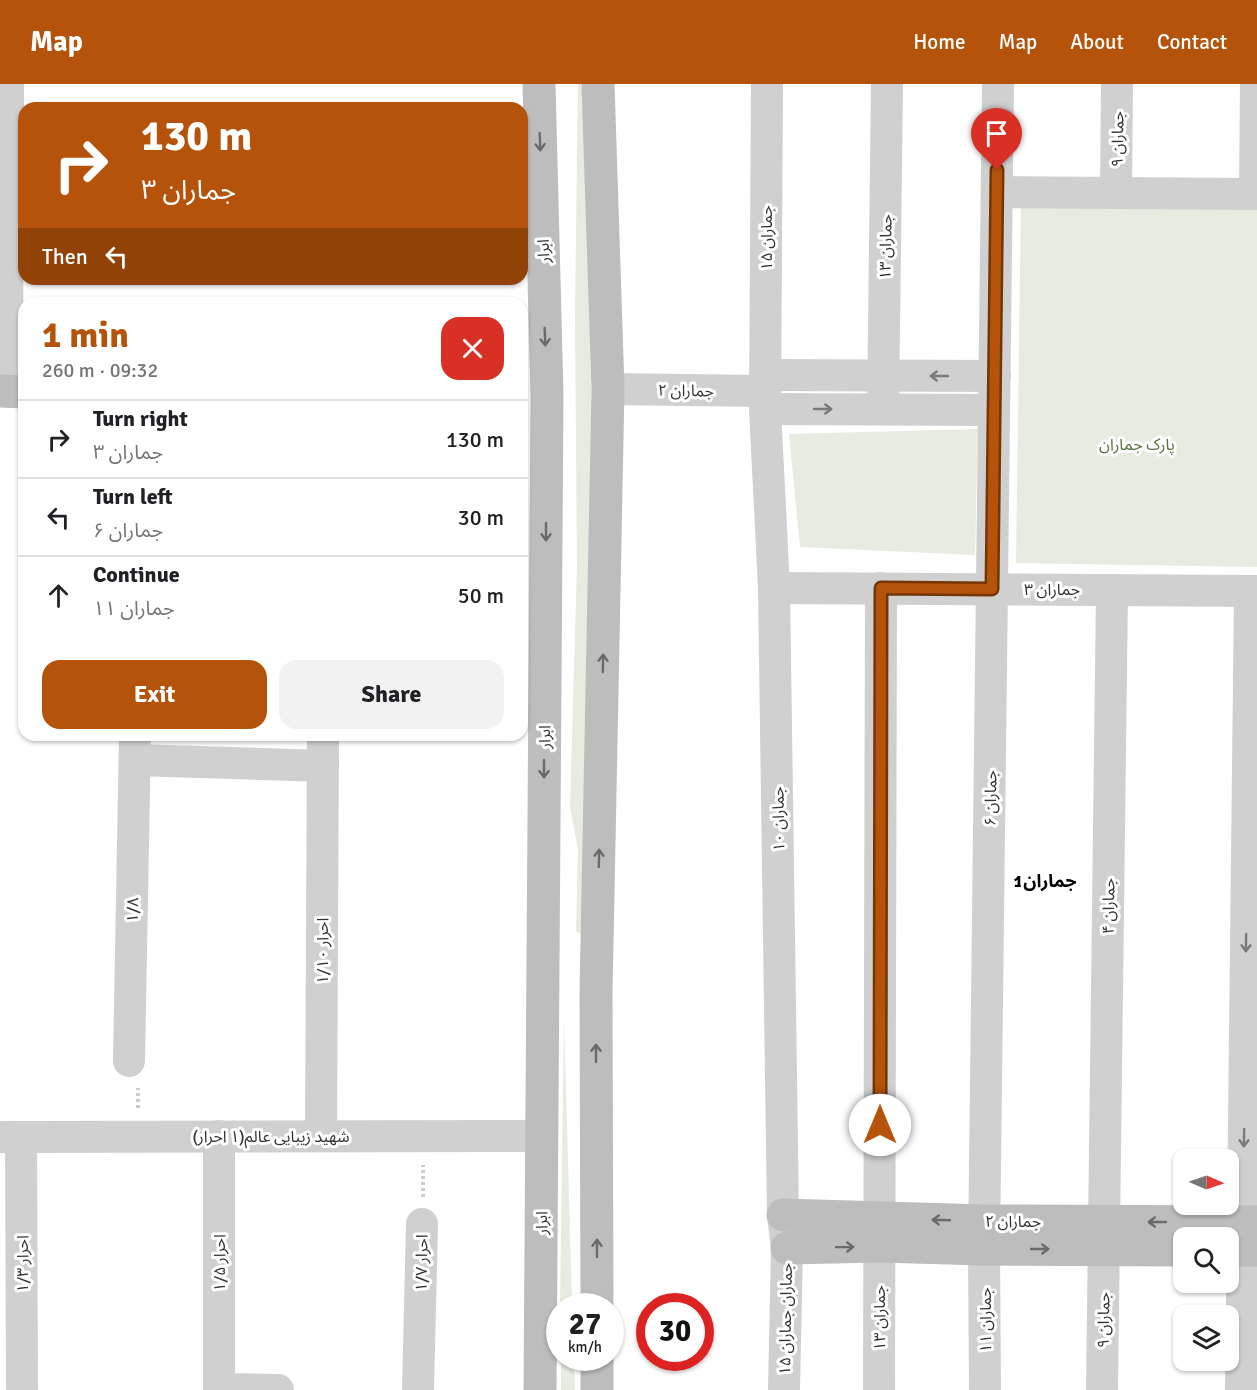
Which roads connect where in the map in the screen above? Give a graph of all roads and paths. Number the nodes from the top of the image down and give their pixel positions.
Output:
1 (8, 84) edge
2 (539, 84) edge
3 (598, 84) edge
4 (767, 84) edge
5 (887, 84) edge
6 (998, 84) edge
7 (1117, 84) edge
8 (1256, 84) edge
9 (997, 192) junction
10 (1116, 193) junction
11 (1256, 194) edge
12 (884, 375) junction
13 (995, 375) junction
14 (608, 389) junction
15 (10, 391) edge
16 (765, 392) junction
17 (535, 395) edge
18 (883, 409) junction
19 (994, 410) junction
20 (774, 588) junction
21 (881, 588) junction
22 (992, 589) junction
23 (1112, 590) junction
24 (1254, 591) edge
25 (323, 741) edge
26 (135, 747) edge
27 (323, 766) junction
28 (129, 1061) joint
29 (219, 1136) junction
30 (321, 1136) junction
31 (424, 1136) junction
32 (541, 1136) junction
33 (138, 1137) junction
34 (10, 1138) edge
35 (783, 1215) junction
36 (422, 1224) joint
37 (880, 1232) junction
38 (985, 1235) junction
39 (1104, 1235) junction
40 (1246, 1239) edge
41 (787, 1248) junction
42 (1173, 1248) edge
43 (597, 1293) edge
44 (597, 1371) edge
45 (22, 1390) edge
46 (219, 1390) edge
47 (278, 1390) edge
48 (418, 1390) edge
49 (540, 1390) edge
50 (597, 1390) edge
51 (784, 1390) edge
52 (879, 1390) edge
53 (985, 1390) edge
54 (1102, 1390) edge
55 (1241, 1390) edge

1 - 15 street
2 -> 17 street, ابرار
3 - 14 street
4 - 16 street, جماران ۱۵
5 - 12 street, جماران ۱۳
6 - 9 street
7 - 10 street, جماران ۹
8 - 11 street
9 - 10 street
9 - 13 street
10 - 11 street
13 -> 12 street
12 - 16 street
12 - 18 street, جماران ۱۳
13 - 19 street, جماران ۶
14 - 16 street, جماران ۲
43 -> 14 street
16 -> 18 street
16 - 20 street, جماران ۱۰
17 -> 32 street, ابرار
18 - 19 street
19 - 22 street, جماران ۶
20 - 21 street, جماران ۳
20 - 35 street, جماران ۱۰
21 - 22 street, جماران ۳
21 - 37 street, جماران ۱۳
22 - 23 street, جماران ۳
22 - 38 street, جماران ۶
23 - 24 street, جماران ۳
23 - 39 street, جماران ۴
24 -> 40 street
25 - 27 street, ۱/۱۰ احرار
26 - 27 street
26 - 28 street, ۱/۸
27 - 30 street, ۱/۱۰ احرار
28 - 33 path
29 - 30 street, شهید زیبایی عالم(۱ احرار)
29 - 33 street, شهید زیبایی عالم(۱ احرار)
29 - 46 street, ۱/۵ احرار
30 - 31 street, شهید زیبایی عالم(۱ احرار)
31 - 32 street, شهید زیبایی عالم(۱ احرار)
31 - 36 path, ۱/۷ احرار
32 - 49 street, ابرار
33 - 34 street, شهید زیبایی عالم(۱ احرار)
34 - 45 street, ۱/۳ احرار
35 - 37 street, جماران ۲
35 - 41 street, جماران ۱۰
36 - 48 street, ۱/۷ احرار
37 - 38 street, جماران ۲
41 -> 37 street, جماران ۲
37 - 52 street, جماران ۱۳
38 - 39 street, جماران ۲
38 - 53 street, جماران ۱۱
40 -> 39 street, جماران ۲
39 - 42 street, جماران ۲
39 - 54 street, جماران ۹
40 - 55 street
41 - 51 street, جماران جماران ۱۵
44 - 50 street
46 - 47 street

